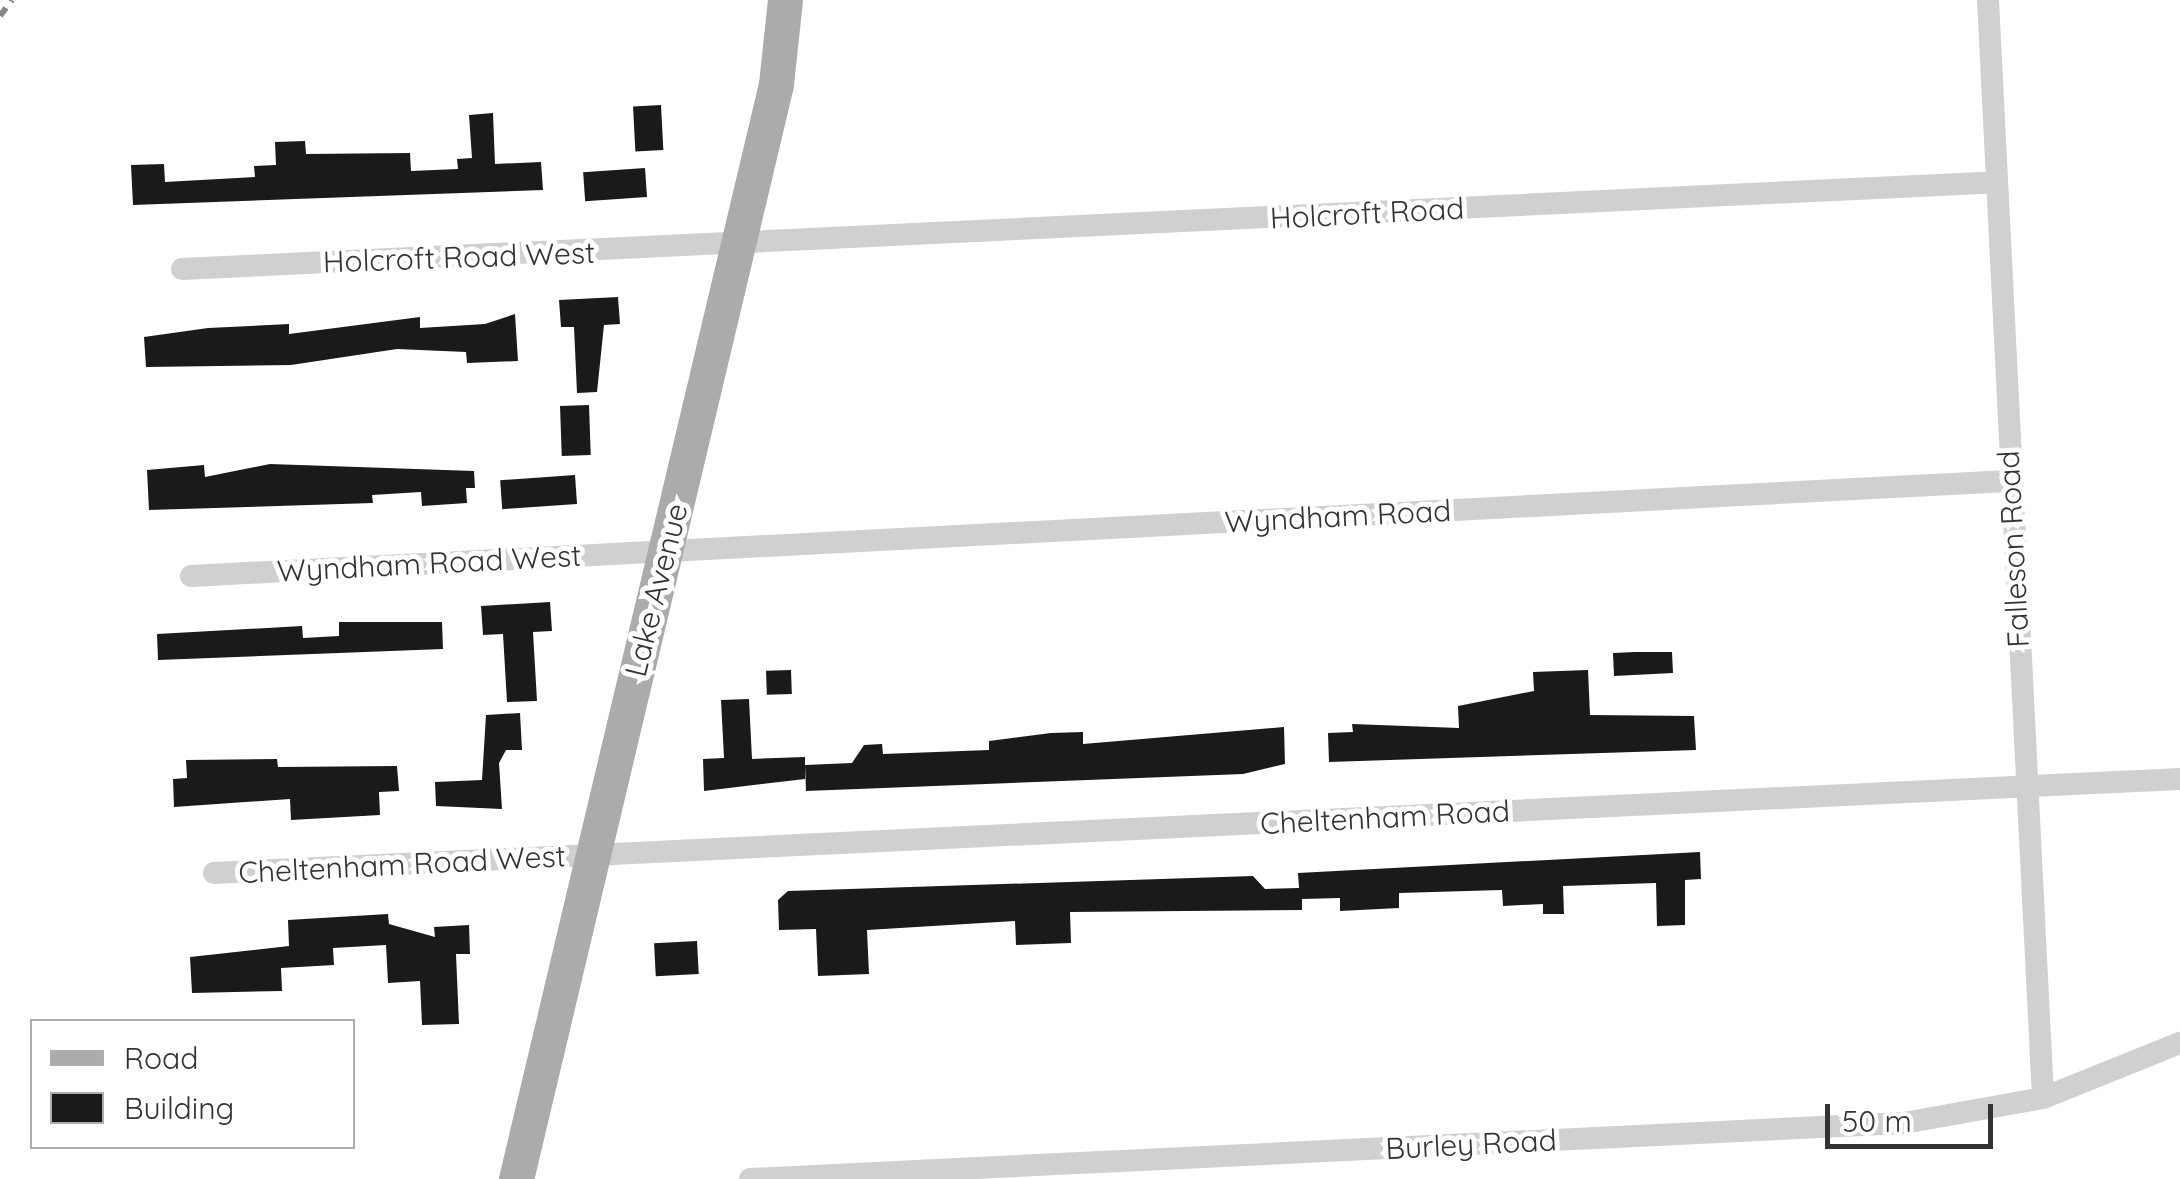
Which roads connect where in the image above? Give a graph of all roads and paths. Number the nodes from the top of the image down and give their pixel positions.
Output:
1 (785, 0) edge
2 (1988, 0) edge
3 (1997, 182) junction
4 (737, 245) junction
5 (182, 268) dead end
6 (2009, 482) junction
7 (666, 550) junction
8 (191, 576) dead end
9 (2180, 779) edge
10 (2027, 786) junction
11 (590, 856) junction
12 (214, 873) dead end
13 (2180, 1043) edge
14 (2043, 1098) junction
15 (516, 1179) edge
16 (750, 1179) edge

1 - 4 main road, Lake Avenue
2 - 3 street, Falleson Road
3 - 4 street, Holcroft Road
3 - 6 street, Falleson Road
4 - 5 street, Holcroft Road West
4 - 7 main road, Lake Avenue
6 - 7 street, Wyndham Road
6 - 10 street, Falleson Road
7 - 8 street, Wyndham Road West
7 - 11 main road, Lake Avenue
9 - 10 street, Cheltenham Road
10 - 11 street, Cheltenham Road
10 - 14 street, Falleson Road
11 - 12 street, Cheltenham Road West
11 - 15 main road, Lake Avenue
13 - 14 street, Burley Road
14 - 16 street, Burley Road

